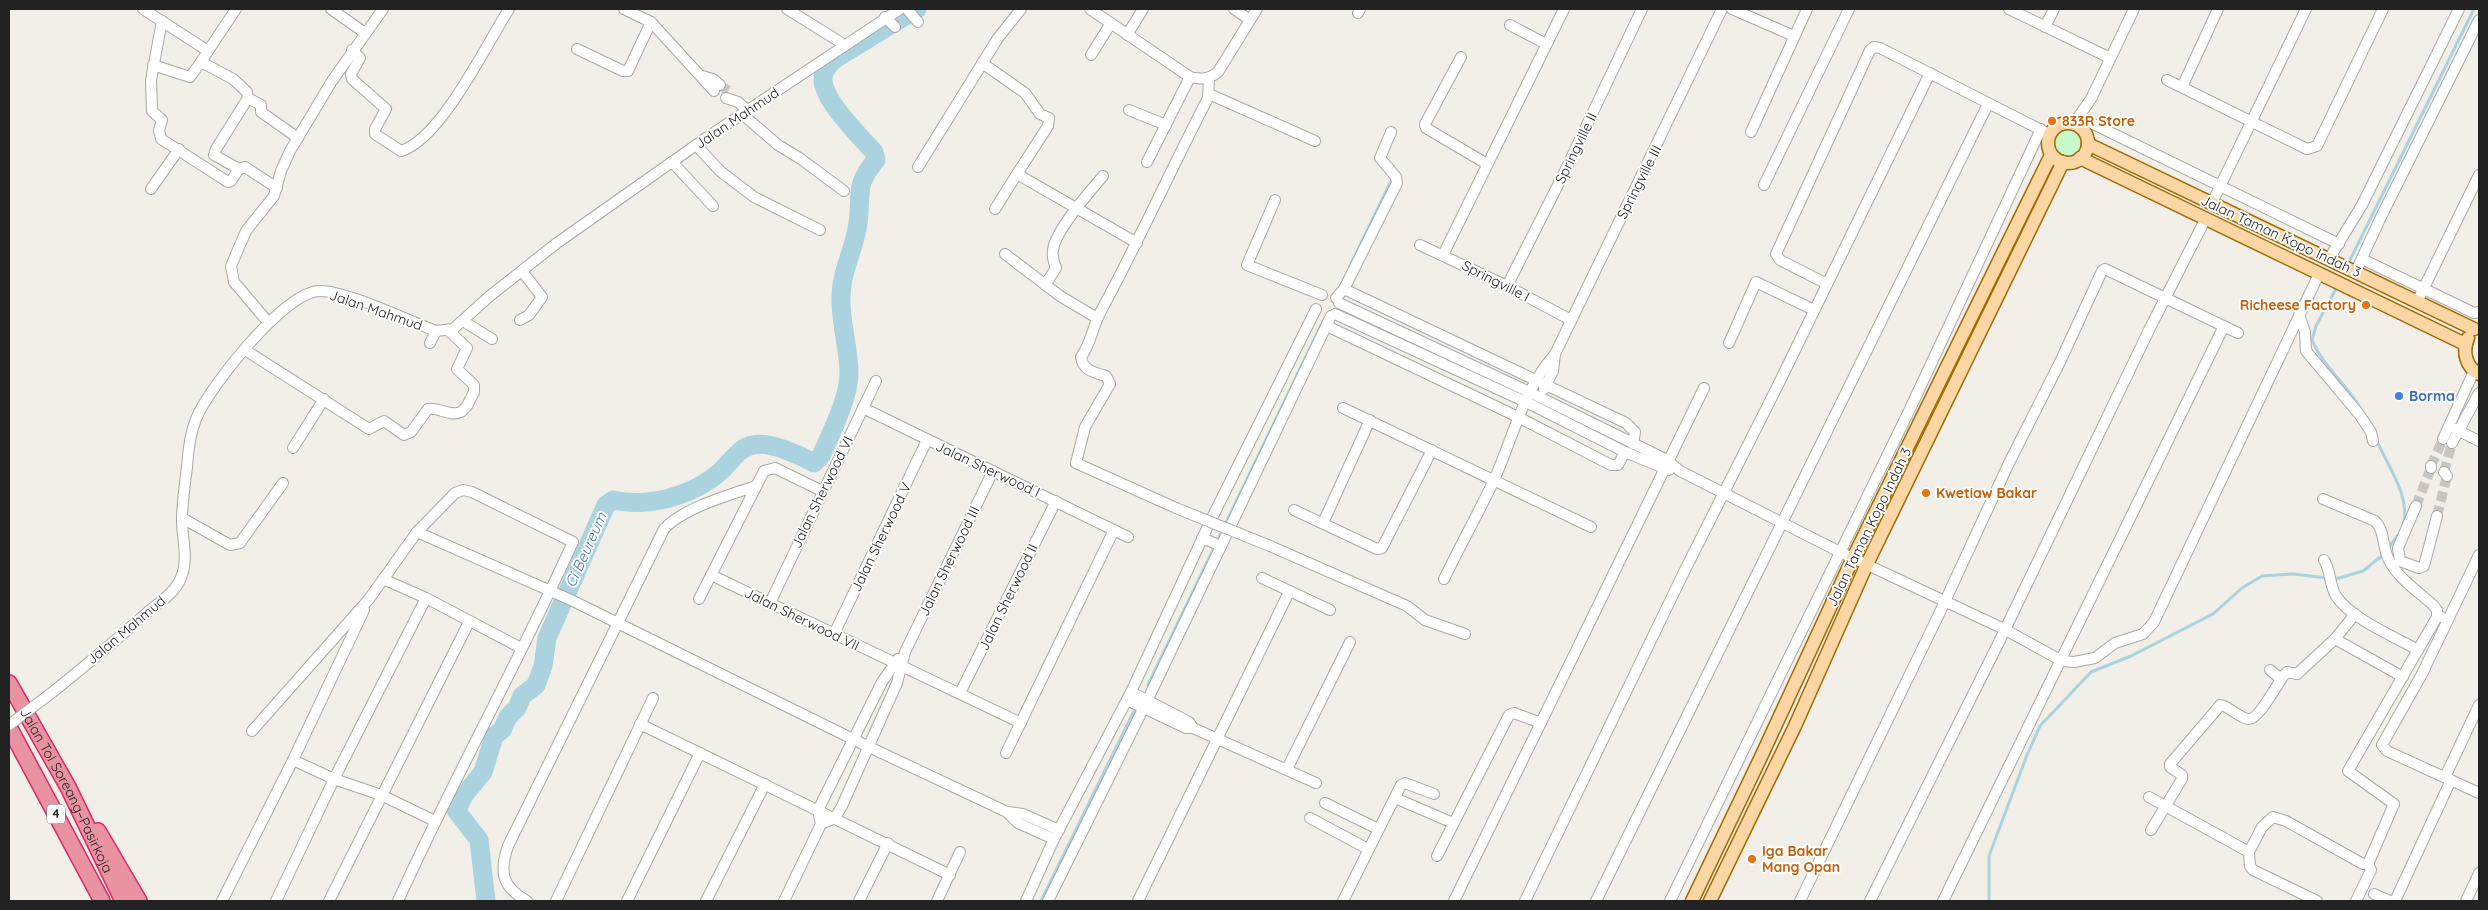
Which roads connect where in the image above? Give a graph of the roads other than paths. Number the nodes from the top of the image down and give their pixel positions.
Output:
1 (143, 9) edge
2 (236, 9) edge
3 (331, 9) edge
4 (383, 9) edge
5 (509, 9) edge
6 (624, 9) edge
7 (787, 9) edge
8 (1021, 9) edge
9 (1090, 9) edge
10 (1143, 9) edge
11 (1234, 9) edge
12 (1257, 9) edge
13 (1564, 9) edge
14 (1642, 9) edge
15 (1722, 9) edge
16 (1732, 9) edge
17 (1806, 9) edge
18 (1849, 9) edge
19 (2009, 9) edge
20 (2054, 9) edge
21 (2134, 9) edge
22 (2218, 9) edge
23 (2306, 9) edge
24 (2383, 9) edge
25 (2459, 9) edge
26 (910, 13) edge
27 (888, 18) edge
28 (1250, 20) junction
29 (2479, 20) edge
30 (162, 21) junction
31 (651, 22) junction
32 (1111, 23) junction
33 (1510, 24) dead end
34 (2045, 26) junction
35 (365, 33) junction
36 (1127, 35) junction
37 (1794, 36) junction
38 (1546, 44) junction
39 (843, 46) junction
40 (577, 49) dead end
41 (352, 50) junction
42 (208, 51) junction
43 (1091, 55) dead end
44 (1461, 57) dead end
45 (2110, 58) junction
46 (201, 62) junction
47 (982, 63) junction
48 (153, 65) junction
49 (1930, 73) junction
50 (1190, 77) junction
51 (1209, 78) junction
52 (2166, 80) dead end
53 (2182, 87) junction
54 (717, 88) tunnel mouth
55 (1209, 94) junction
56 (728, 95) tunnel mouth
57 (248, 98) junction
58 (1988, 104) junction
59 (1130, 110) dead end
60 (744, 112) junction
61 (2077, 120) junction
62 (2251, 122) junction
63 (1166, 125) junction
64 (2045, 131) junction
65 (1391, 132) dead end
66 (1750, 132) dead end
67 (298, 138) junction
68 (1315, 141) dead end
69 (2088, 144) junction
70 (696, 145) junction
71 (179, 149) junction
72 (2051, 155) junction
73 (2080, 158) junction
74 (672, 162) junction
75 (1147, 162) dead end
76 (2063, 162) junction
77 (1487, 164) junction
78 (918, 167) dead end
79 (239, 169) junction
80 (1017, 174) junction
81 (2479, 175) edge
82 (1103, 176) dead end
83 (1764, 185) dead end
84 (277, 188) junction
85 (2220, 188) junction
86 (151, 189) dead end
87 (844, 191) dead end
88 (1274, 200) dead end
89 (2212, 203) junction
90 (713, 206) dead end
91 (1076, 207) junction
92 (995, 209) dead end
93 (2206, 218) junction
94 (820, 230) dead end
95 (1137, 243) junction
96 (2339, 244) junction
97 (1420, 245) dead end
98 (1005, 254) dead end
99 (1443, 255) junction
100 (2362, 259) junction
101 (2343, 265) junction
102 (522, 270) junction
103 (2319, 274) junction
104 (1826, 284) junction
105 (1045, 285) junction
106 (1507, 286) junction
107 (1344, 289) junction
108 (1322, 295) junction
109 (2420, 296) junction
110 (2166, 299) junction
111 (1335, 308) junction
112 (1316, 309) junction
113 (1814, 310) junction
114 (2479, 312) edge
115 (2299, 315) junction
116 (1097, 318) junction
117 (520, 320) dead end
118 (1571, 320) junction
119 (463, 321) junction
120 (268, 322) junction
121 (1327, 326) junction
122 (2224, 326) junction
123 (2476, 327) edge
124 (436, 331) junction
125 (449, 331) junction
126 (2238, 333) dead end
127 (492, 339) dead end
128 (430, 343) dead end
129 (1729, 343) dead end
130 (2465, 344) junction
131 (245, 350) junction
132 (2477, 373) edge
133 (876, 381) dead end
134 (1542, 381) junction
135 (1704, 388) dead end
136 (2479, 392) edge
137 (324, 399) junction
138 (1532, 400) junction
139 (863, 408) junction
140 (1343, 408) dead end
141 (1909, 411) junction
142 (1923, 417) junction
143 (1522, 419) junction
144 (1370, 420) junction
145 (2449, 426) junction
146 (2460, 431) junction
147 (927, 440) junction
148 (2373, 441) dead end
149 (2479, 441) edge
150 (1633, 444) junction
151 (293, 448) dead end
152 (1432, 450) junction
153 (1625, 452) junction
154 (1665, 465) junction
155 (993, 471) junction
156 (1494, 480) junction
157 (283, 483) dead end
158 (756, 486) junction
159 (822, 491) junction
160 (1723, 493) junction
161 (2323, 499) dead end
162 (1056, 501) junction
163 (2416, 506) tunnel mouth
164 (1294, 510) dead end
165 (2437, 516) tunnel mouth
166 (182, 518) junction
167 (1782, 522) junction
168 (1323, 523) junction
169 (1591, 527) dead end
170 (1114, 530) junction
171 (417, 532) junction
172 (1128, 537) dead end
173 (1204, 539) junction
174 (1220, 546) junction
175 (1840, 552) junction
176 (2479, 555) edge
177 (1853, 558) junction
178 (2324, 560) dead end
179 (1867, 564) junction
180 (711, 575) junction
181 (383, 578) junction
182 (1262, 578) dead end
183 (1444, 579) dead end
184 (1289, 592) junction
185 (554, 593) junction
186 (426, 598) junction
187 (369, 599) junction
188 (699, 599) dead end
189 (1945, 601) junction
190 (770, 603) junction
191 (1330, 610) dead end
192 (2355, 614) junction
193 (2436, 617) junction
194 (2450, 618) junction
195 (470, 622) junction
196 (618, 624) junction
197 (2004, 629) junction
198 (834, 634) junction
199 (1465, 634) dead end
200 (2336, 639) junction
201 (1350, 642) dead end
202 (520, 648) junction
203 (2418, 650) junction
204 (2062, 661) junction
205 (898, 665) junction
206 (2270, 670) dead end
207 (2403, 677) junction
208 (2281, 679) junction
209 (9, 683) edge
210 (960, 693) junction
211 (1129, 696) junction
212 (653, 698) dead end
213 (1146, 705) junction
214 (2479, 705) edge
215 (1021, 723) junction
216 (1541, 723) junction
217 (640, 724) junction
218 (9, 726) edge
219 (252, 731) dead end
220 (853, 739) junction
221 (1218, 739) junction
222 (869, 747) junction
223 (1744, 751) junction
224 (700, 753) junction
225 (1006, 753) dead end
226 (293, 760) junction
227 (1760, 760) junction
228 (1287, 769) junction
229 (334, 779) junction
230 (2448, 779) junction
231 (1316, 783) dead end
232 (765, 784) junction
233 (68, 787) junction
234 (2479, 793) edge
235 (1434, 794) dead end
236 (381, 795) junction
237 (2149, 797) dead end
238 (1395, 798) junction
239 (1325, 803) dead end
240 (2165, 806) junction
241 (818, 810) junction
242 (836, 818) junction
243 (1310, 818) dead end
244 (434, 821) junction
245 (1453, 823) junction
246 (821, 824) junction
247 (1378, 829) junction
248 (2151, 830) dead end
249 (1056, 834) junction
250 (888, 843) junction
251 (1368, 849) junction
252 (960, 852) dead end
253 (2249, 852) junction
254 (1437, 856) dead end
255 (2368, 864) junction
256 (2479, 873) edge
257 (950, 875) junction
258 (2374, 894) dead end
259 (102, 901) edge
260 (123, 901) edge
261 (139, 901) edge
262 (222, 901) edge
263 (276, 901) edge
264 (330, 901) edge
265 (398, 901) edge
266 (527, 901) edge
267 (556, 901) edge
268 (627, 901) edge
269 (706, 901) edge
270 (784, 901) edge
271 (859, 901) edge
272 (937, 901) edge
273 (1026, 901) edge
274 (1048, 901) edge
275 (1138, 901) edge
276 (1343, 901) edge
277 (1454, 901) edge
278 (1525, 901) edge
279 (1596, 901) edge
280 (1670, 901) edge
281 (1692, 901) edge
282 (1710, 901) edge
283 (1800, 901) edge
284 (1870, 901) edge
285 (1943, 901) edge
286 (2318, 901) edge
287 (2356, 901) edge
288 (2390, 901) edge
289 (2396, 901) edge
290 (2466, 901) edge

1 - 30 street
2 - 42 street
3 - 35 street
4 - 35 street
5 - 41 street
6 - 31 street
7 - 39 street
8 - 47 street
9 - 32 street
10 - 36 street
11 - 28 street
12 - 28 street
13 - 38 street
14 - 106 street, Springville II
15 - 118 street, Springville III
16 - 37 street
17 - 37 street
18 - 83 street
19 - 34 street
20 - 34 street
21 - 45 street
22 - 53 street
23 - 62 street
24 - 62 street
25 - 96 street
26 - 27 street, Jalan Mahmud
27 - 39 street, Jalan Mahmud
28 - 51 street
29 - 100 street
30 - 42 street
30 - 48 street
31 - 40 street
31 - 54 street
32 - 36 street
32 - 43 street
33 - 38 street
34 - 45 street
35 - 41 street
36 - 50 street
37 - 66 street
38 - 77 street
39 - 60 street, Jalan Mahmud
41 - 67 street
42 - 46 street
44 - 77 street
45 - 61 street
46 - 48 street
46 - 57 street
47 - 78 street
47 - 80 street
48 - 71 street
49 - 58 street
49 - 104 street
49 - 104 street
50 - 51 street
50 - 63 street
51 - 55 street
52 - 53 street
53 - 62 street
55 - 68 street
55 - 95 street
56 - 60 street
57 - 67 street
57 - 79 street
58 - 64 street
58 - 167 street
59 - 63 street
60 - 70 street, Jalan Mahmud
60 - 87 street
61 - 64 main road
61 - 69 main road
61 - 85 street
62 - 85 street
63 - 75 street
64 - 72 main road
64 - 141 street
65 - 107 street
67 - 84 street
69 - 73 main road
69 - 89 main road, Jalan Taman Kopo Indah 3
70 - 74 street, Jalan Mahmud
70 - 94 street
71 - 79 street
71 - 86 street
72 - 76 main road
72 - 142 main road, Jalan Taman Kopo Indah 3
73 - 76 main road
73 - 93 main road, Jalan Taman Kopo Indah 3
74 - 90 street
74 - 102 street, Jalan Mahmud
76 - 179 main road, Jalan Taman Kopo Indah 3
77 - 99 street
79 - 84 street
80 - 91 street
80 - 92 street
81 - 109 street
82 - 91 street
84 - 120 street
85 - 89 street
85 - 96 street
88 - 108 street
89 - 101 main road, Jalan Taman Kopo Indah 3
91 - 95 street
91 - 105 street
93 - 103 main road, Jalan Taman Kopo Indah 3
93 - 110 street
95 - 116 street
96 - 101 street
97 - 99 street, Springville I
98 - 105 street
99 - 106 street, Springville I
100 - 101 street
100 - 109 street
101 - 109 main road, Jalan Taman Kopo Indah 3
102 - 117 street
102 - 119 street, Jalan Mahmud
103 - 115 street
103 - 130 main road, Jalan Taman Kopo Indah 3
104 - 113 street
105 - 116 street
106 - 118 street, Springville I
107 - 111 street
107 - 134 street
108 - 111 street
108 - 112 street
109 - 114 street
109 - 123 main road, Jalan Taman Kopo Indah 3
110 - 122 street
110 - 189 street
110 - 197 street
111 - 112 street
111 - 121 street
111 - 138 street
112 - 173 street
113 - 129 street
113 - 160 street
115 - 148 street
115 - 204 street
116 - 199 street, bridge
118 - 134 street, Springville III
119 - 125 street, Jalan Mahmud
119 - 127 street
120 - 124 street, Jalan Mahmud
120 - 131 street, Jalan Mahmud
121 - 143 street
121 - 174 street
122 - 126 street
122 - 204 street
123 - 130 main road
124 - 125 street, Jalan Mahmud
124 - 128 street
125 - 137 street
130 - 132 main road
131 - 137 street
131 - 166 street, Jalan Mahmud
132 - 145 street
133 - 139 street, Jalan Sherwood VI
134 - 138 street, Springville III
134 - 150 street
135 - 154 street
136 - 146 street
137 - 151 street
138 - 143 street, Springville III
138 - 150 street
138 - 153 street
139 - 147 street, Jalan Sherwood I
139 - 159 street, Jalan Sherwood VI
140 - 144 street
141 - 142 street
141 - 175 street
142 - 177 main road, Jalan Taman Kopo Indah 3
143 - 153 street
143 - 156 street, Springville III
144 - 152 street
144 - 168 street
145 - 146 street
145 - 146 street
146 - 149 street
147 - 155 street, Jalan Sherwood I
147 - 198 street, Jalan Sherwood V
150 - 154 street
152 - 156 street
152 - 168 street
153 - 154 street
154 - 160 street
154 - 216 street
155 - 162 street, Jalan Sherwood I
155 - 205 street, Jalan Sherwood III
156 - 169 street
156 - 183 street, Springville III
157 - 166 street
158 - 159 street
158 - 180 street
158 - 196 street
159 - 190 street, Jalan Sherwood VI
160 - 167 street
160 - 278 street
161 - 193 street
162 - 170 street, Jalan Sherwood I
162 - 210 street, Jalan Sherwood II
163 - 165 street
164 - 168 street
166 - 218 street, Jalan Mahmud, bridge
167 - 175 street
167 - 279 street
170 - 172 street, Jalan Sherwood I
170 - 215 street
171 - 181 street
171 - 185 street
171 - 185 street
173 - 174 street
173 - 211 street
174 - 213 street
175 - 177 street
175 - 223 street
176 - 194 street
177 - 179 street
177 - 227 main road, Jalan Taman Kopo Indah 3
178 - 192 street
179 - 189 street
179 - 282 main road, Jalan Taman Kopo Indah 3
180 - 188 street
180 - 190 street, Jalan Sherwood VII
181 - 186 street
181 - 187 street
182 - 184 street
184 - 191 street
184 - 221 street
185 - 196 street
185 - 202 street
186 - 195 street
186 - 229 street
187 - 219 street
187 - 226 street
189 - 197 street
189 - 283 street
190 - 198 street, Jalan Sherwood VII
192 - 200 street
192 - 203 street
193 - 194 street
193 - 203 street
194 - 230 street
195 - 202 street
195 - 236 street
196 - 220 street
196 - 266 street
197 - 204 street
197 - 284 street
198 - 205 street, Jalan Sherwood VII
200 - 207 street
200 - 208 street
201 - 228 street
202 - 244 street
203 - 207 street
204 - 285 street
205 - 210 street
205 - 220 street
205 - 222 street
206 - 208 street
207 - 255 street
208 - 240 street
209 - 233 highway, Jalan Tol Soreang–Pasirkoja / 4
210 - 215 street
211 - 213 street
211 - 249 street
212 - 217 street
213 - 221 street
213 - 274 street
214 - 230 street
215 - 225 street
216 - 245 street
216 - 277 street
217 - 224 street
217 - 267 street
218 - 259 highway, Jalan Tol Soreang–Pasirkoja / 4
220 - 222 street
220 - 241 street
221 - 228 street
221 - 275 street
222 - 242 street
222 - 249 street
223 - 227 street
223 - 280 street
224 - 232 street
224 - 268 street
226 - 229 street
226 - 262 street
227 - 281 main road, Jalan Taman Kopo Indah 3
228 - 231 street
229 - 236 street
229 - 263 street
230 - 234 street
230 - 289 street
232 - 241 street
232 - 269 street
233 - 260 highway, Jalan Tol Soreang–Pasirkoja / 4
233 - 261 highway
235 - 238 street
236 - 244 street
236 - 264 street
237 - 240 street
238 - 245 street
238 - 247 street
239 - 247 street
240 - 248 street
240 - 253 street
241 - 242 street
241 - 246 street
242 - 246 street
242 - 250 street
243 - 251 street
244 - 265 street
245 - 254 street
246 - 270 street
247 - 251 street
249 - 273 street
250 - 257 street
250 - 271 street
251 - 276 street
252 - 257 street
253 - 255 street
253 - 286 street
255 - 287 street
256 - 290 street
257 - 272 street
258 - 288 street

